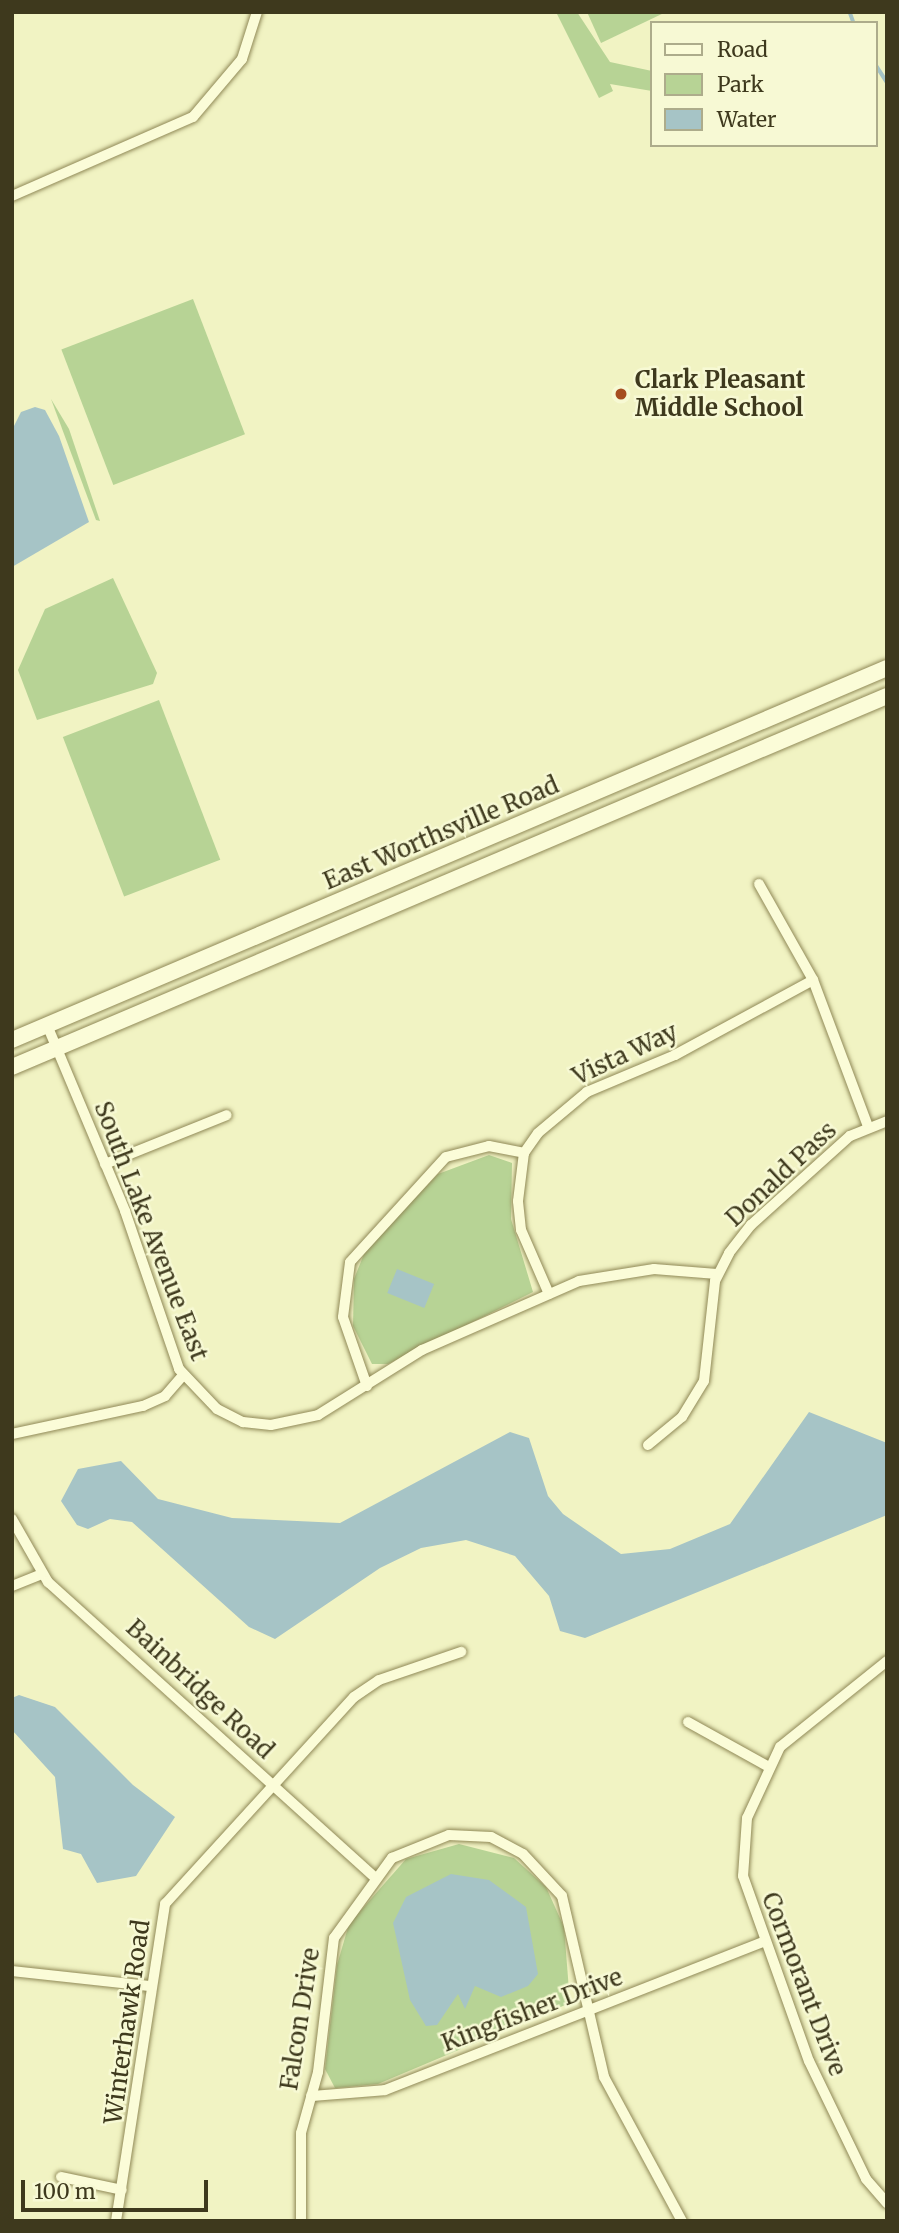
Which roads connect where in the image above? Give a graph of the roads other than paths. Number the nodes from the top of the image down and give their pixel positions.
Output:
1 (257, 12) edge
2 (12, 196) edge
3 (887, 667) edge
4 (887, 696) edge
5 (760, 884) dead end
6 (813, 980) junction
7 (47, 1025) junction
8 (12, 1040) edge
9 (58, 1048) junction
10 (12, 1067) edge
11 (227, 1115) dead end
12 (887, 1121) edge
13 (869, 1126) junction
14 (524, 1153) junction
15 (106, 1164) junction
16 (717, 1274) junction
17 (549, 1294) junction
18 (183, 1375) junction
19 (367, 1386) junction
20 (12, 1434) edge
21 (648, 1445) dead end
22 (12, 1519) edge
23 (41, 1574) junction
24 (12, 1586) edge
25 (461, 1652) dead end
26 (887, 1661) edge
27 (688, 1722) dead end
28 (767, 1766) junction
29 (272, 1784) junction
30 (376, 1878) junction
31 (763, 1942) junction
32 (12, 1971) edge
33 (150, 1986) junction
34 (589, 2010) junction
35 (311, 2096) junction
36 (61, 2177) dead end
37 (122, 2190) junction
38 (887, 2203) edge
39 (116, 2221) edge
40 (301, 2221) edge
41 (682, 2221) edge

1 - 2 street
3 - 7 main road, East Worthsville Road
4 - 9 main road, East Worthsville Road
5 - 6 street
6 - 13 street
6 - 14 street, Vista Way
7 - 8 main road, East Worthsville Road
7 - 9 street, South Lake Avenue East
9 - 10 main road, East Worthsville Road
9 - 15 street, South Lake Avenue East
11 - 15 street
12 - 13 street, Donald Pass
13 - 16 street, Donald Pass
14 - 17 street
14 - 19 street
15 - 18 street, South Lake Avenue East
16 - 17 street, South Lake Avenue East
16 - 21 street
17 - 19 street, South Lake Avenue East
18 - 19 street, South Lake Avenue East
18 - 20 street
22 - 23 street, Bainbridge Road
23 - 24 street
23 - 29 street, Bainbridge Road
25 - 29 street, Winterhawk Road
26 - 28 street
27 - 28 street
28 - 31 street, Cormorant Drive
29 - 30 street, Bainbridge Road
29 - 33 street, Winterhawk Road
30 - 34 street, Falcon Drive
30 - 35 street, Falcon Drive
31 - 34 street, Kingfisher Drive
31 - 38 street, Cormorant Drive
32 - 33 street
33 - 37 street, Winterhawk Road
34 - 35 street, Kingfisher Drive
34 - 41 street, Falcon Drive
35 - 40 street, Falcon Drive
36 - 37 street
37 - 39 street, Winterhawk Road

